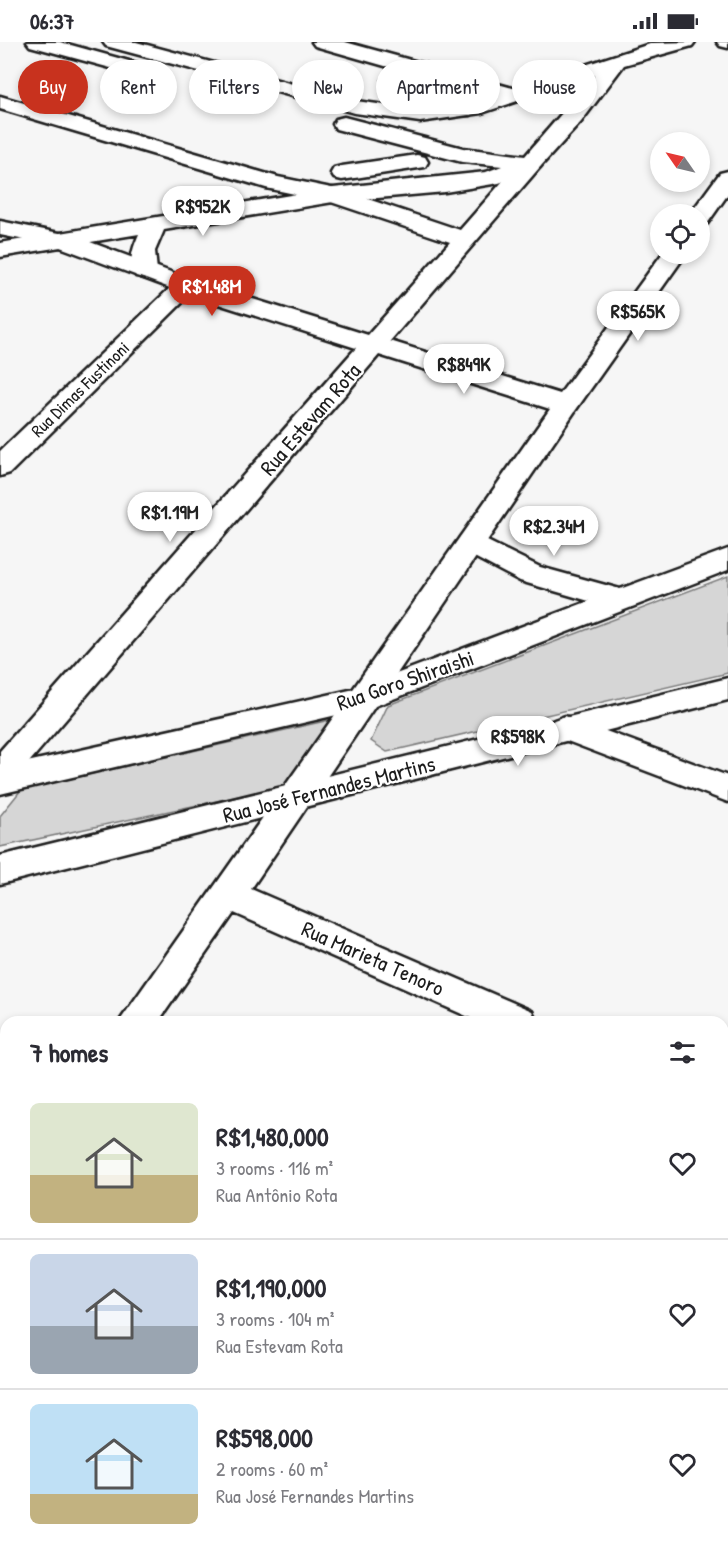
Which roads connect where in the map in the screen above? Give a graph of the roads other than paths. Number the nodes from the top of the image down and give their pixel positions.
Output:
1 (37, 42) edge
2 (113, 42) edge
3 (311, 42) edge
4 (322, 42) edge
5 (685, 42) edge
6 (616, 61) junction
7 (597, 67) edge
8 (376, 75) edge
9 (597, 78) edge
10 (512, 95) joint
11 (500, 99) edge
12 (0, 102) edge
13 (434, 114) edge
14 (559, 114) edge
15 (420, 116) junction
16 (417, 153) junction
17 (532, 162) junction
18 (728, 178) edge
19 (274, 183) junction
20 (421, 186) junction
21 (333, 195) junction
22 (710, 204) edge
23 (155, 224) junction
24 (1, 235) edge
25 (465, 238) junction
26 (66, 241) junction
27 (667, 264) edge
28 (145, 271) junction
29 (186, 286) junction
30 (375, 344) junction
31 (566, 405) junction
32 (0, 467) edge
33 (471, 543) junction
34 (728, 559) edge
35 (623, 600) junction
36 (728, 689) edge
37 (364, 698) junction
38 (565, 728) junction
39 (0, 773) edge
40 (0, 780) edge
41 (728, 789) edge
42 (296, 798) junction
43 (0, 870) edge
44 (226, 894) junction
45 (141, 1016) edge
46 (505, 1016) edge

1 - 16 street
2 - 15 street
3 - 8 street
4 - 10 street
5 - 6 street
6 - 7 street
6 - 9 street, Rua Estevam Rota
10 - 11 street
12 - 19 street
13 - 15 street
14 - 17 street, Rua Estevam Rota
15 - 16 street
16 - 17 street
16 - 19 street
16 - 20 street
17 - 20 street
17 - 25 street, Rua Estevam Rota
18 - 22 street
19 - 21 street
19 - 24 street
20 - 21 street
21 - 23 street
21 - 25 street
23 - 26 street
23 - 28 street
24 - 26 street
25 - 30 street, Rua Estevam Rota
26 - 28 street
27 - 31 street
28 - 29 street
29 - 30 street
29 - 32 street, Rua Dimas Fustinoni
30 - 31 street
30 - 39 street, Rua Estevam Rota
31 - 33 street
33 - 35 street
33 - 37 street
34 - 35 street, Rua Goro Shiraishi
35 - 37 street, Rua Goro Shiraishi
36 - 38 street, Rua José Fernandes Martins
37 - 40 street, Rua Goro Shiraishi
37 - 42 street
38 - 41 street
38 - 42 street, Rua José Fernandes Martins
42 - 43 street, Rua José Fernandes Martins
42 - 44 street
44 - 45 street
44 - 46 street, Rua Marieta Tenoro

